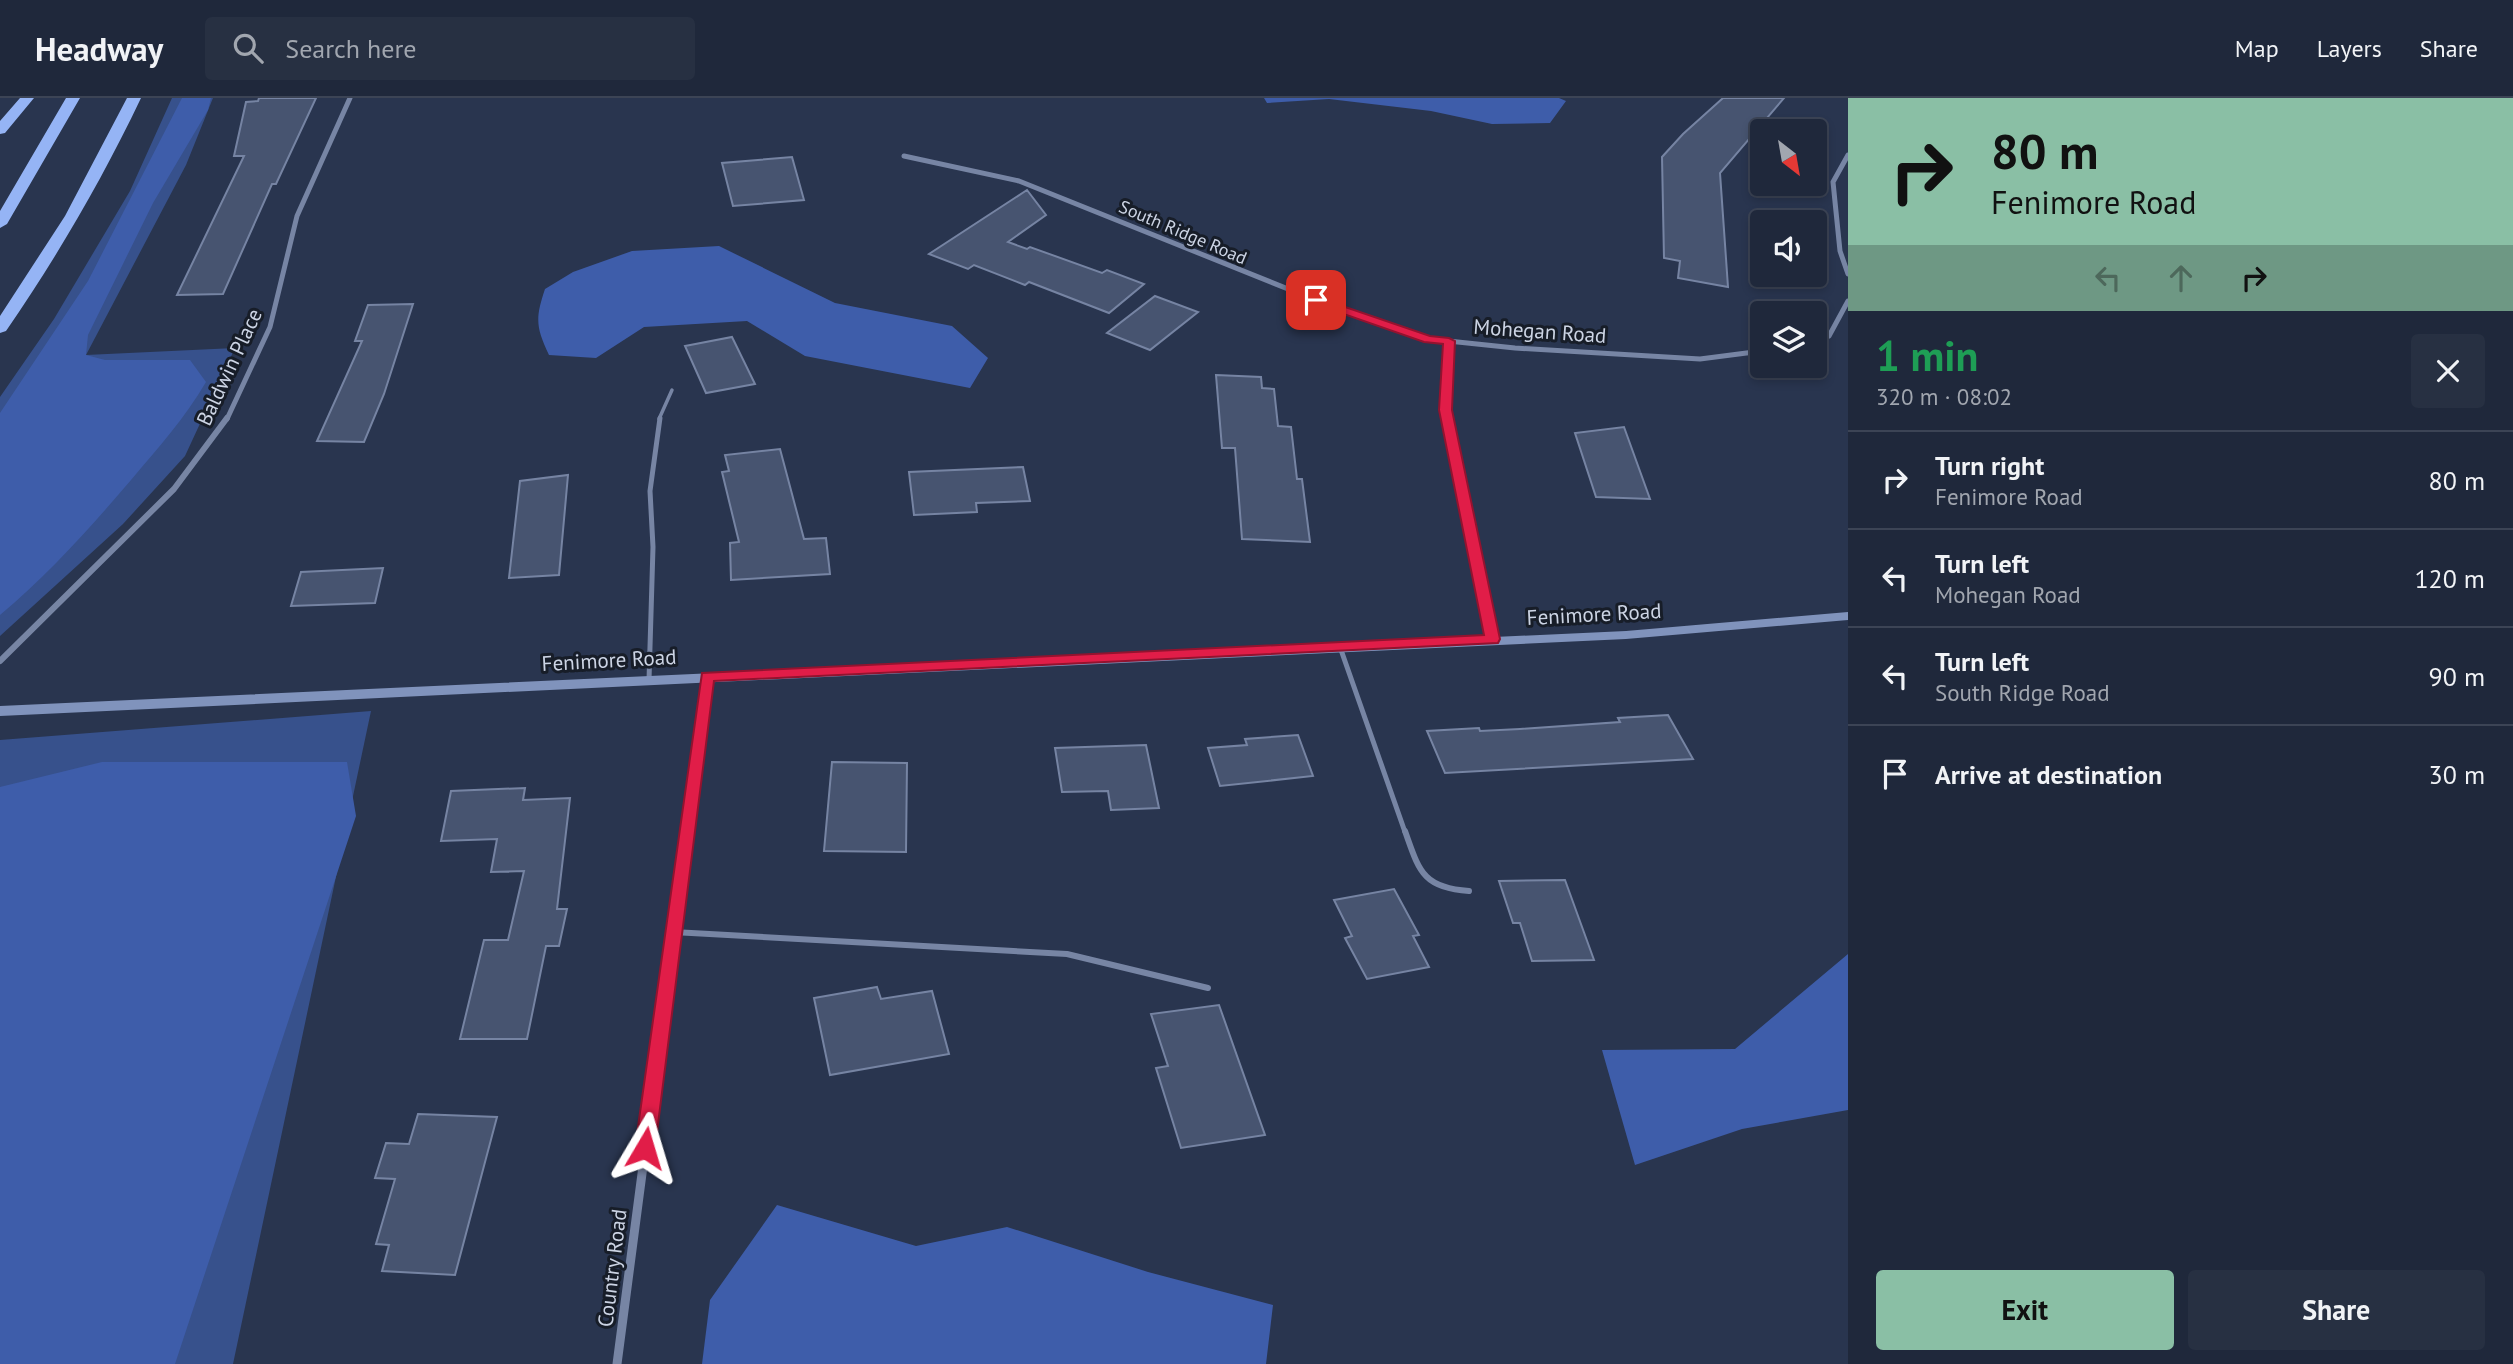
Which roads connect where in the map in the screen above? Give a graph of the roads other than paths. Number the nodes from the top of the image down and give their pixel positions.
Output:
1 (27, 98) edge
2 (73, 98) edge
3 (134, 98) edge
4 (350, 98) edge
5 (0, 130) edge
6 (1848, 155) edge
7 (904, 156) dead end
8 (0, 224) edge
9 (1848, 274) edge
10 (1848, 301) edge
11 (0, 328) edge
12 (1827, 337) edge
13 (1449, 341) junction
14 (1750, 353) edge
15 (672, 390) dead end
16 (1848, 616) edge
17 (1493, 639) junction
18 (1340, 647) junction
19 (0, 661) edge
20 (707, 677) junction
21 (649, 680) junction
22 (0, 711) edge
23 (1469, 891) dead end
24 (673, 932) junction
25 (1208, 988) dead end
26 (617, 1364) edge

1 - 5 highway
2 - 8 highway
3 - 11 highway
4 - 19 street, Baldwin Place
6 - 9 street
7 - 13 street, South Ridge Road
10 - 12 street
13 - 14 street, Mohegan Road
13 - 17 street, Mohegan Road
15 - 21 lane
16 - 17 street, Fenimore Road
17 - 18 street, Fenimore Road
18 - 20 street, Fenimore Road
18 - 23 lane
20 - 21 street, Fenimore Road
20 - 24 street, Country Road
21 - 22 street, Fenimore Road
24 - 25 lane
24 - 26 street, Country Road

